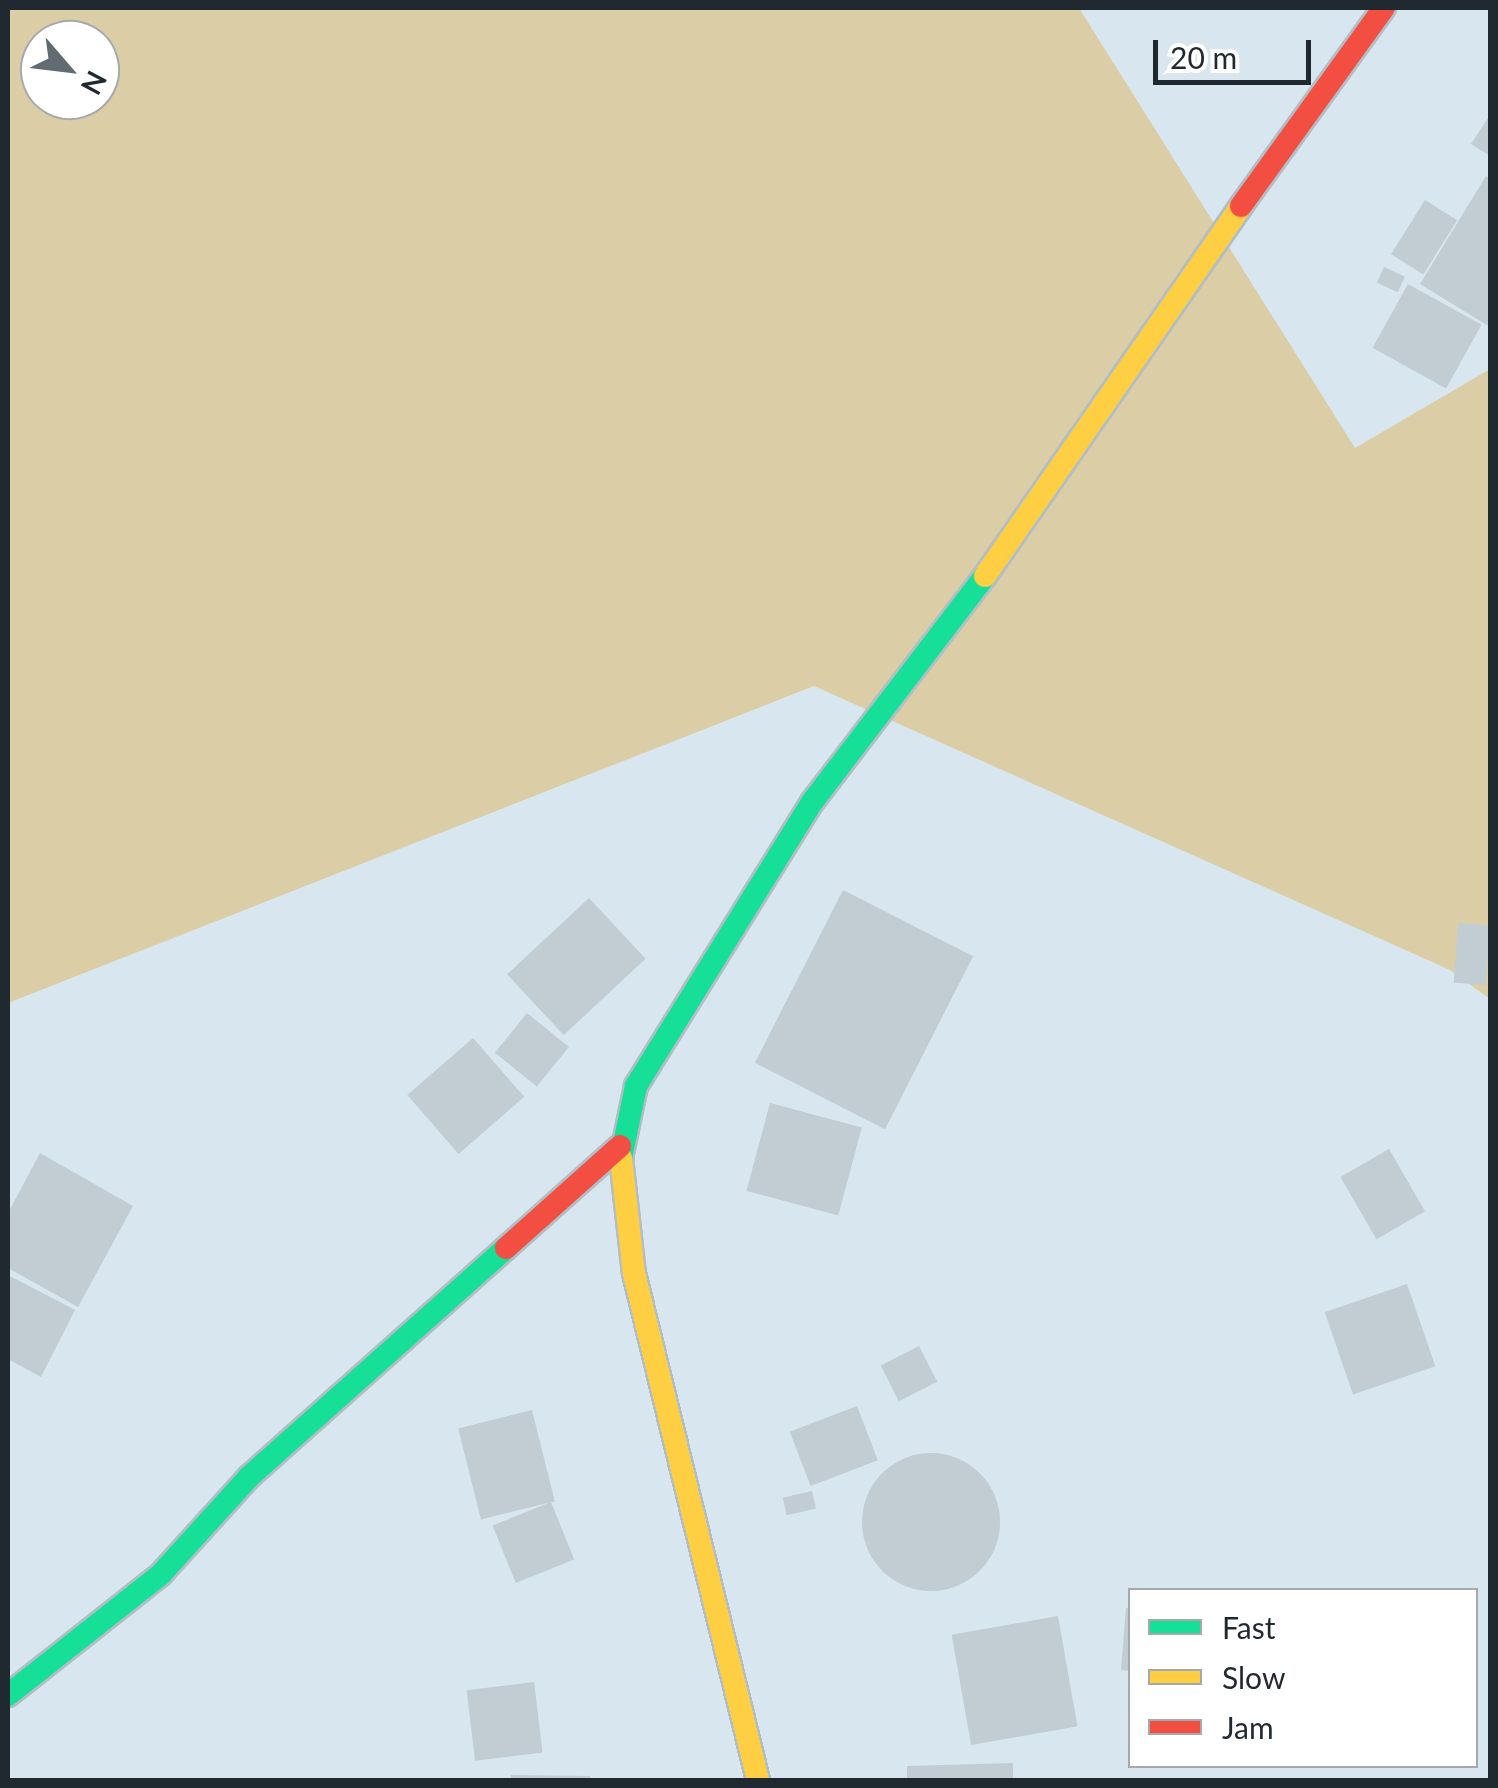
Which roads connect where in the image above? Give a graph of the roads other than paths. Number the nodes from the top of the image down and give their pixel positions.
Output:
1 (1384, 8) edge
2 (620, 1146) junction
3 (8, 1695) edge
4 (758, 1780) edge

1 - 2 main road
2 - 3 main road
2 - 4 main road

